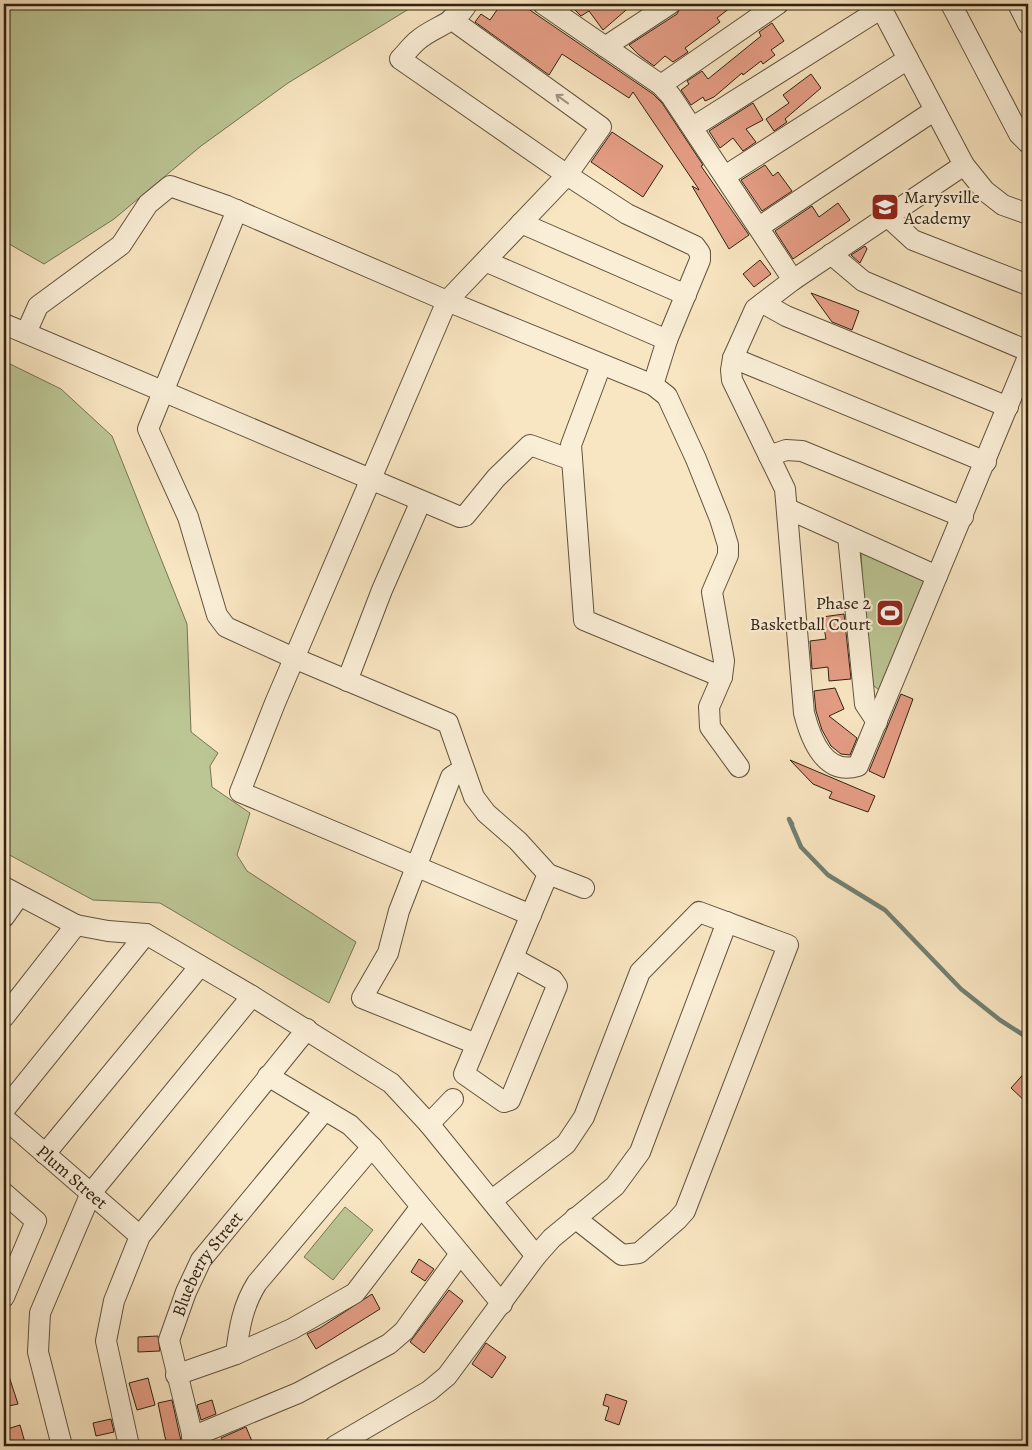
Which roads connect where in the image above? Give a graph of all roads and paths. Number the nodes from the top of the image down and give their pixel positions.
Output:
1 (467, 4) edge
2 (670, 4) edge
3 (778, 4) edge
4 (951, 4) edge
5 (1018, 4) edge
6 (554, 6) edge
7 (880, 6) edge
8 (451, 19) junction
9 (1028, 24) edge
10 (605, 47) junction
11 (908, 59) junction
12 (661, 85) junction
13 (935, 110) junction
14 (692, 127) junction
15 (1028, 143) edge
16 (964, 166) junction
17 (567, 175) junction
18 (725, 176) junction
19 (237, 210) junction
20 (1028, 214) edge
21 (888, 217) junction
22 (521, 223) junction
23 (759, 228) junction
24 (831, 254) junction
25 (485, 260) junction
26 (794, 280) junction
27 (1028, 285) edge
28 (686, 295) junction
29 (447, 301) junction
30 (763, 303) junction
31 (4, 324) edge
32 (26, 334) junction
33 (667, 340) junction
34 (1028, 351) edge
35 (1028, 357) edge
36 (733, 358) junction
37 (601, 365) junction
38 (652, 385) junction
39 (163, 391) junction
40 (1008, 407) junction
41 (769, 456) junction
42 (572, 460) junction
43 (986, 462) junction
44 (371, 480) junction
45 (421, 501) junction
46 (788, 509) junction
47 (963, 517) junction
48 (848, 536) junction
49 (938, 576) junction
50 (294, 658) junction
51 (722, 677) junction
52 (347, 681) junction
53 (877, 722) junction
54 (739, 767) dead end
55 (464, 768) junction
56 (416, 866) junction
57 (548, 874) junction
58 (584, 888) dead end
59 (12, 892) edge
60 (531, 915) junction
61 (4, 917) edge
62 (727, 922) junction
63 (76, 925) junction
64 (146, 934) junction
65 (513, 958) junction
66 (200, 966) junction
67 (252, 996) junction
68 (4, 1017) edge
69 (307, 1030) junction
70 (476, 1044) junction
71 (268, 1076) junction
72 (453, 1099) dead end
73 (325, 1110) junction
74 (6, 1123) edge
75 (429, 1124) junction
76 (372, 1147) junction
77 (45, 1154) junction
78 (4, 1193) edge
79 (91, 1193) junction
80 (492, 1200) junction
81 (420, 1208) junction
82 (575, 1218) junction
83 (140, 1236) junction
84 (460, 1254) junction
85 (536, 1256) junction
86 (4, 1297) edge
87 (502, 1304) junction
88 (236, 1354) junction
89 (176, 1375) junction
90 (194, 1442) edge
91 (62, 1446) edge
92 (129, 1446) edge
93 (335, 1446) edge

1 - 8 street
2 - 10 street
3 - 12 street
4 - 15 street
5 - 9 street
6 - 10 street
7 - 11 street
7 - 14 street
17 -> 8 street
8 - 17 street
10 - 12 street
11 - 13 street
11 - 18 street
12 - 14 street
13 - 16 street
13 - 23 street
14 - 18 street
16 - 20 street
16 - 21 street
17 - 22 street
17 - 28 street
18 - 23 street
19 - 29 street
19 - 32 street
19 - 39 street
21 - 24 street
21 - 27 street
22 - 25 street
22 - 28 street
23 - 26 street
24 - 26 street
24 - 34 street
25 - 29 street
25 - 33 street
26 - 30 street
28 - 33 street
29 - 37 street
29 - 44 street
30 - 36 street
30 - 40 street
31 - 32 street
32 - 39 street
33 - 38 street
35 - 40 street
36 - 41 street
36 - 43 street
37 - 38 street
37 - 42 street
38 - 51 street
39 - 44 street
39 - 50 street
40 - 43 street
41 - 46 street
41 - 47 street
42 - 45 street
42 - 51 street
43 - 47 street
44 - 45 street
44 - 50 street
45 - 52 street
46 - 48 street
46 - 53 street
47 - 49 street
48 - 49 street
48 - 53 street
49 - 53 street
50 - 52 street
50 - 56 street
51 - 54 street
52 - 55 street
55 - 56 street
55 - 57 street
56 - 60 street
56 - 70 street
57 - 58 street
57 - 60 street
59 - 61 street
59 - 63 street
60 - 65 street
62 - 80 street
62 - 82 street
62 - 82 street
63 - 64 street
63 - 68 street
64 - 66 street
64 - 74 street
65 - 70 street
65 - 70 street
66 - 67 street
66 - 77 street
67 - 69 street
67 - 79 street
69 - 71 street
69 - 75 street
71 - 73 street
71 - 83 street
72 - 75 street
73 - 76 street
73 - 89 street, Blueberry Street
74 - 77 street, Plum Street
75 - 80 street
76 - 81 street
76 - 88 street
77 - 79 street, Plum Street
78 - 86 street
79 - 83 street, Plum Street
79 - 91 street
80 - 85 street
81 - 84 street
81 - 88 street
82 - 85 street
83 - 92 street
84 - 87 street
84 - 90 street
85 - 87 street
87 - 93 street
88 - 89 street
89 - 90 street, Blueberry Street

